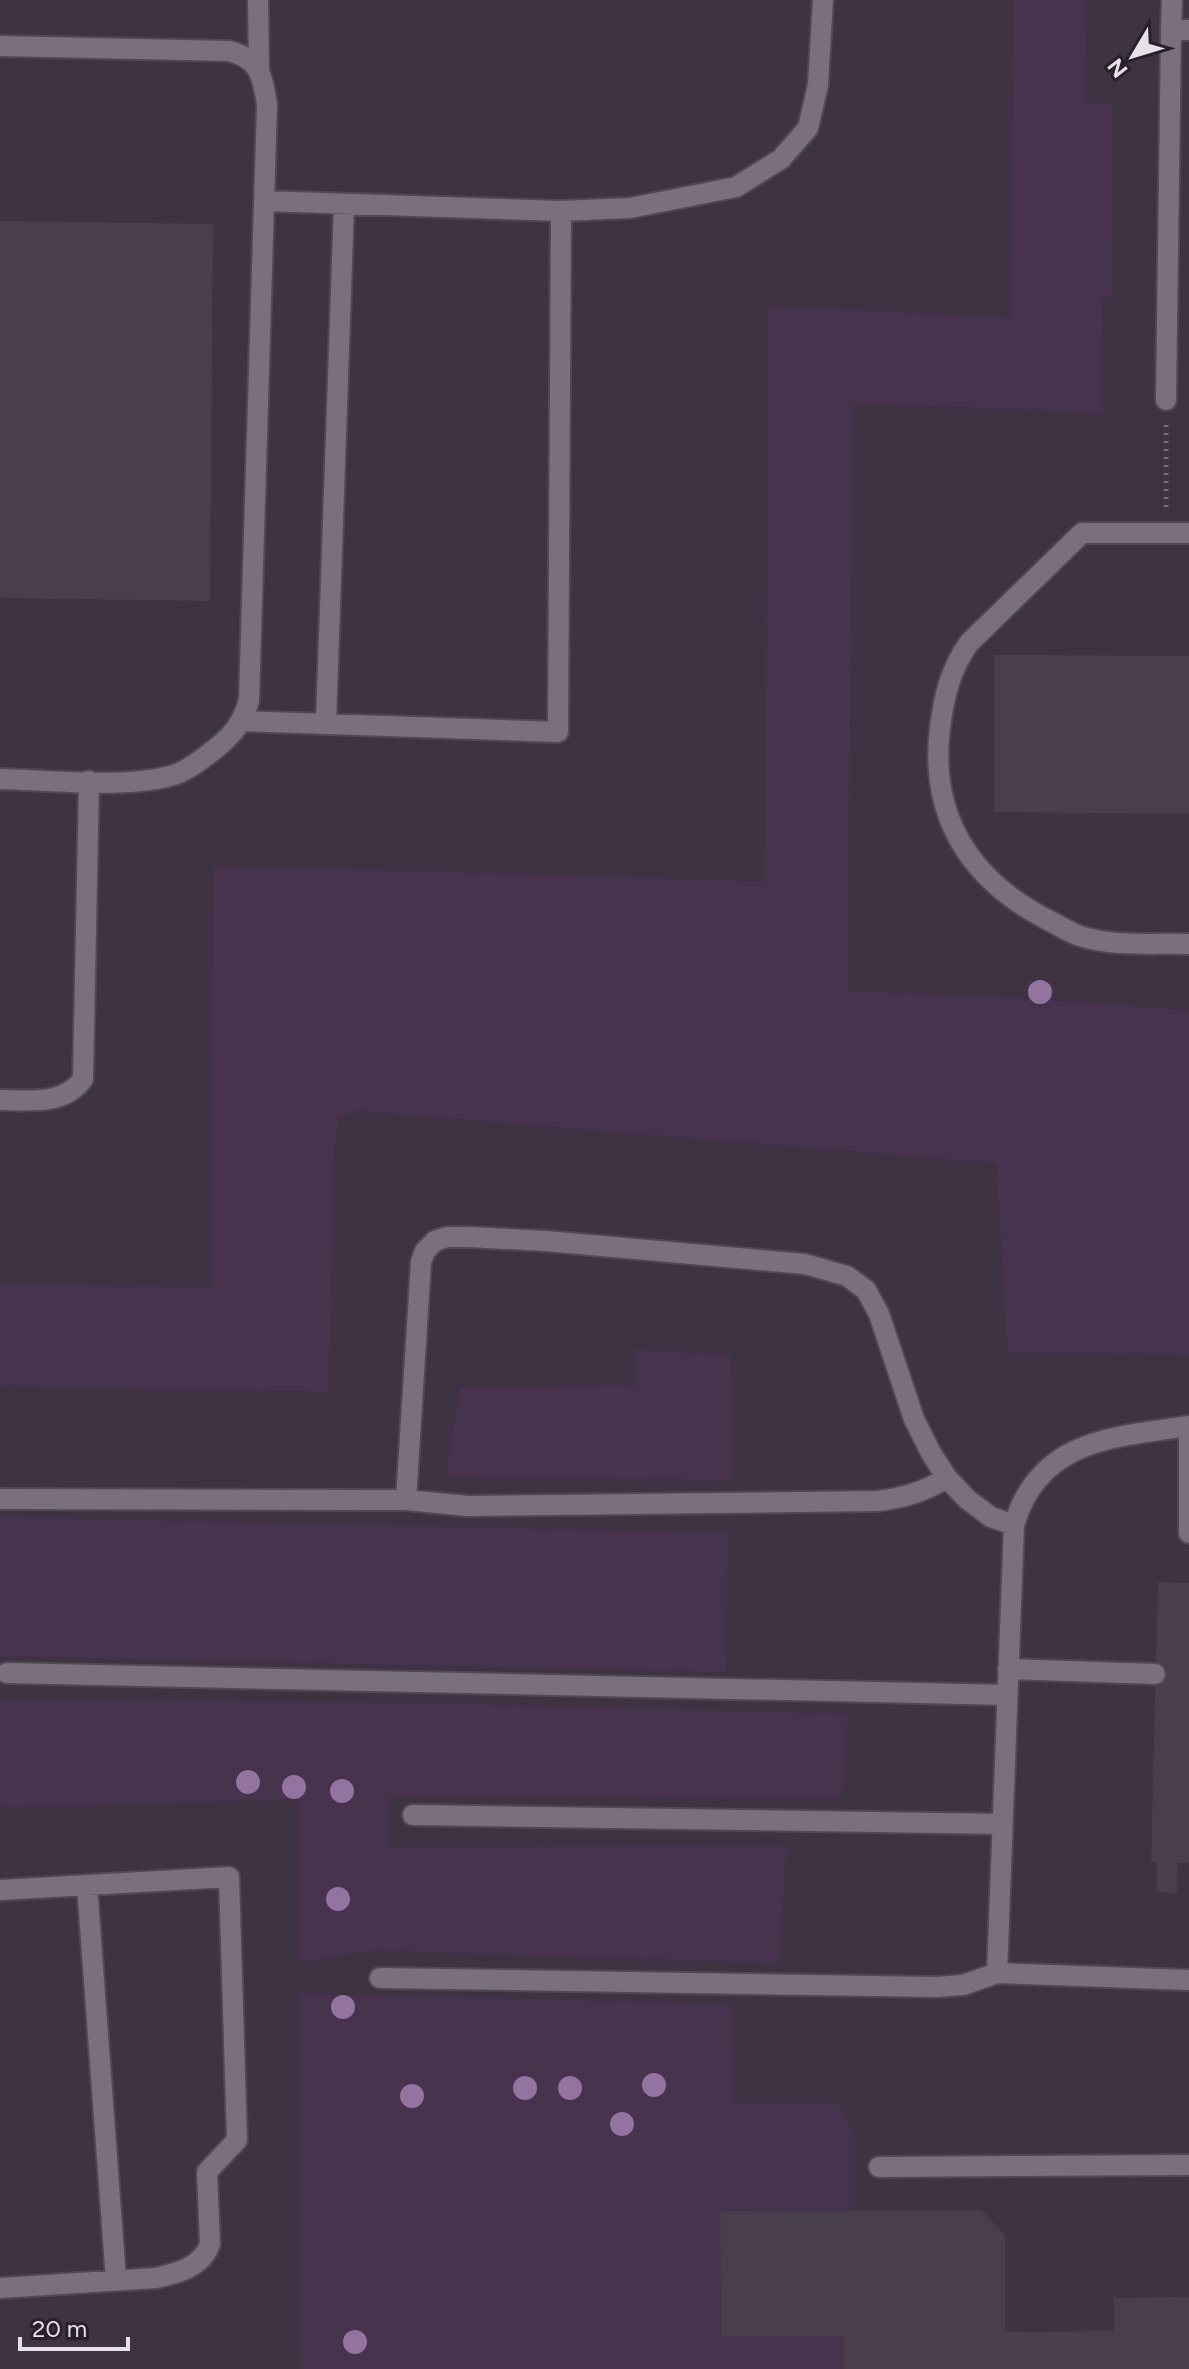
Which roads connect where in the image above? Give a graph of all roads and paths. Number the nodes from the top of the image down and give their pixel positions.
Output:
1 (258, 0) edge
2 (823, 0) edge
3 (1172, 0) edge
4 (1180, 30) edge
5 (0, 46) edge
6 (259, 70) junction
7 (264, 201) junction
8 (344, 204) junction
9 (561, 211) junction
10 (1166, 400) joint
11 (1166, 533) junction
12 (1189, 533) edge
13 (243, 721) junction
14 (326, 723) junction
15 (0, 779) edge
16 (89, 781) junction
17 (1189, 944) edge
18 (0, 1100) edge
19 (1189, 1428) edge
20 (947, 1478) junction
21 (0, 1499) edge
22 (406, 1500) junction
23 (1014, 1525) junction
24 (1189, 1533) edge
25 (1008, 1669) junction
26 (7, 1673) dead end
27 (1155, 1674) dead end
28 (1007, 1695) junction
29 (413, 1815) dead end
30 (1002, 1824) junction
31 (87, 1885) junction
32 (0, 1890) edge
33 (997, 1973) junction
34 (380, 1978) dead end
35 (1189, 1980) edge
36 (1189, 2165) edge
37 (879, 2167) dead end
38 (116, 2280) junction
39 (0, 2288) edge

1 - 6 lane
2 - 9 lane
3 - 4 lane
4 - 10 lane
5 - 6 lane
6 - 7 lane
7 - 8 lane
7 - 13 lane
8 - 9 lane
8 - 14 lane
9 - 14 lane
10 - 11 path
11 - 12 lane
11 - 17 lane
13 - 14 lane
13 - 16 lane
15 - 16 lane
16 - 18 lane
19 - 23 lane
19 - 24 lane
20 - 22 lane
20 - 22 lane
20 - 23 lane
21 - 22 lane
23 - 25 lane
25 - 27 lane
25 - 28 lane
26 - 28 lane
28 - 30 lane
29 - 30 lane
30 - 33 lane
31 - 32 lane
31 - 38 lane
31 - 38 lane
33 - 34 lane
33 - 35 lane
36 - 37 lane
38 - 39 lane

